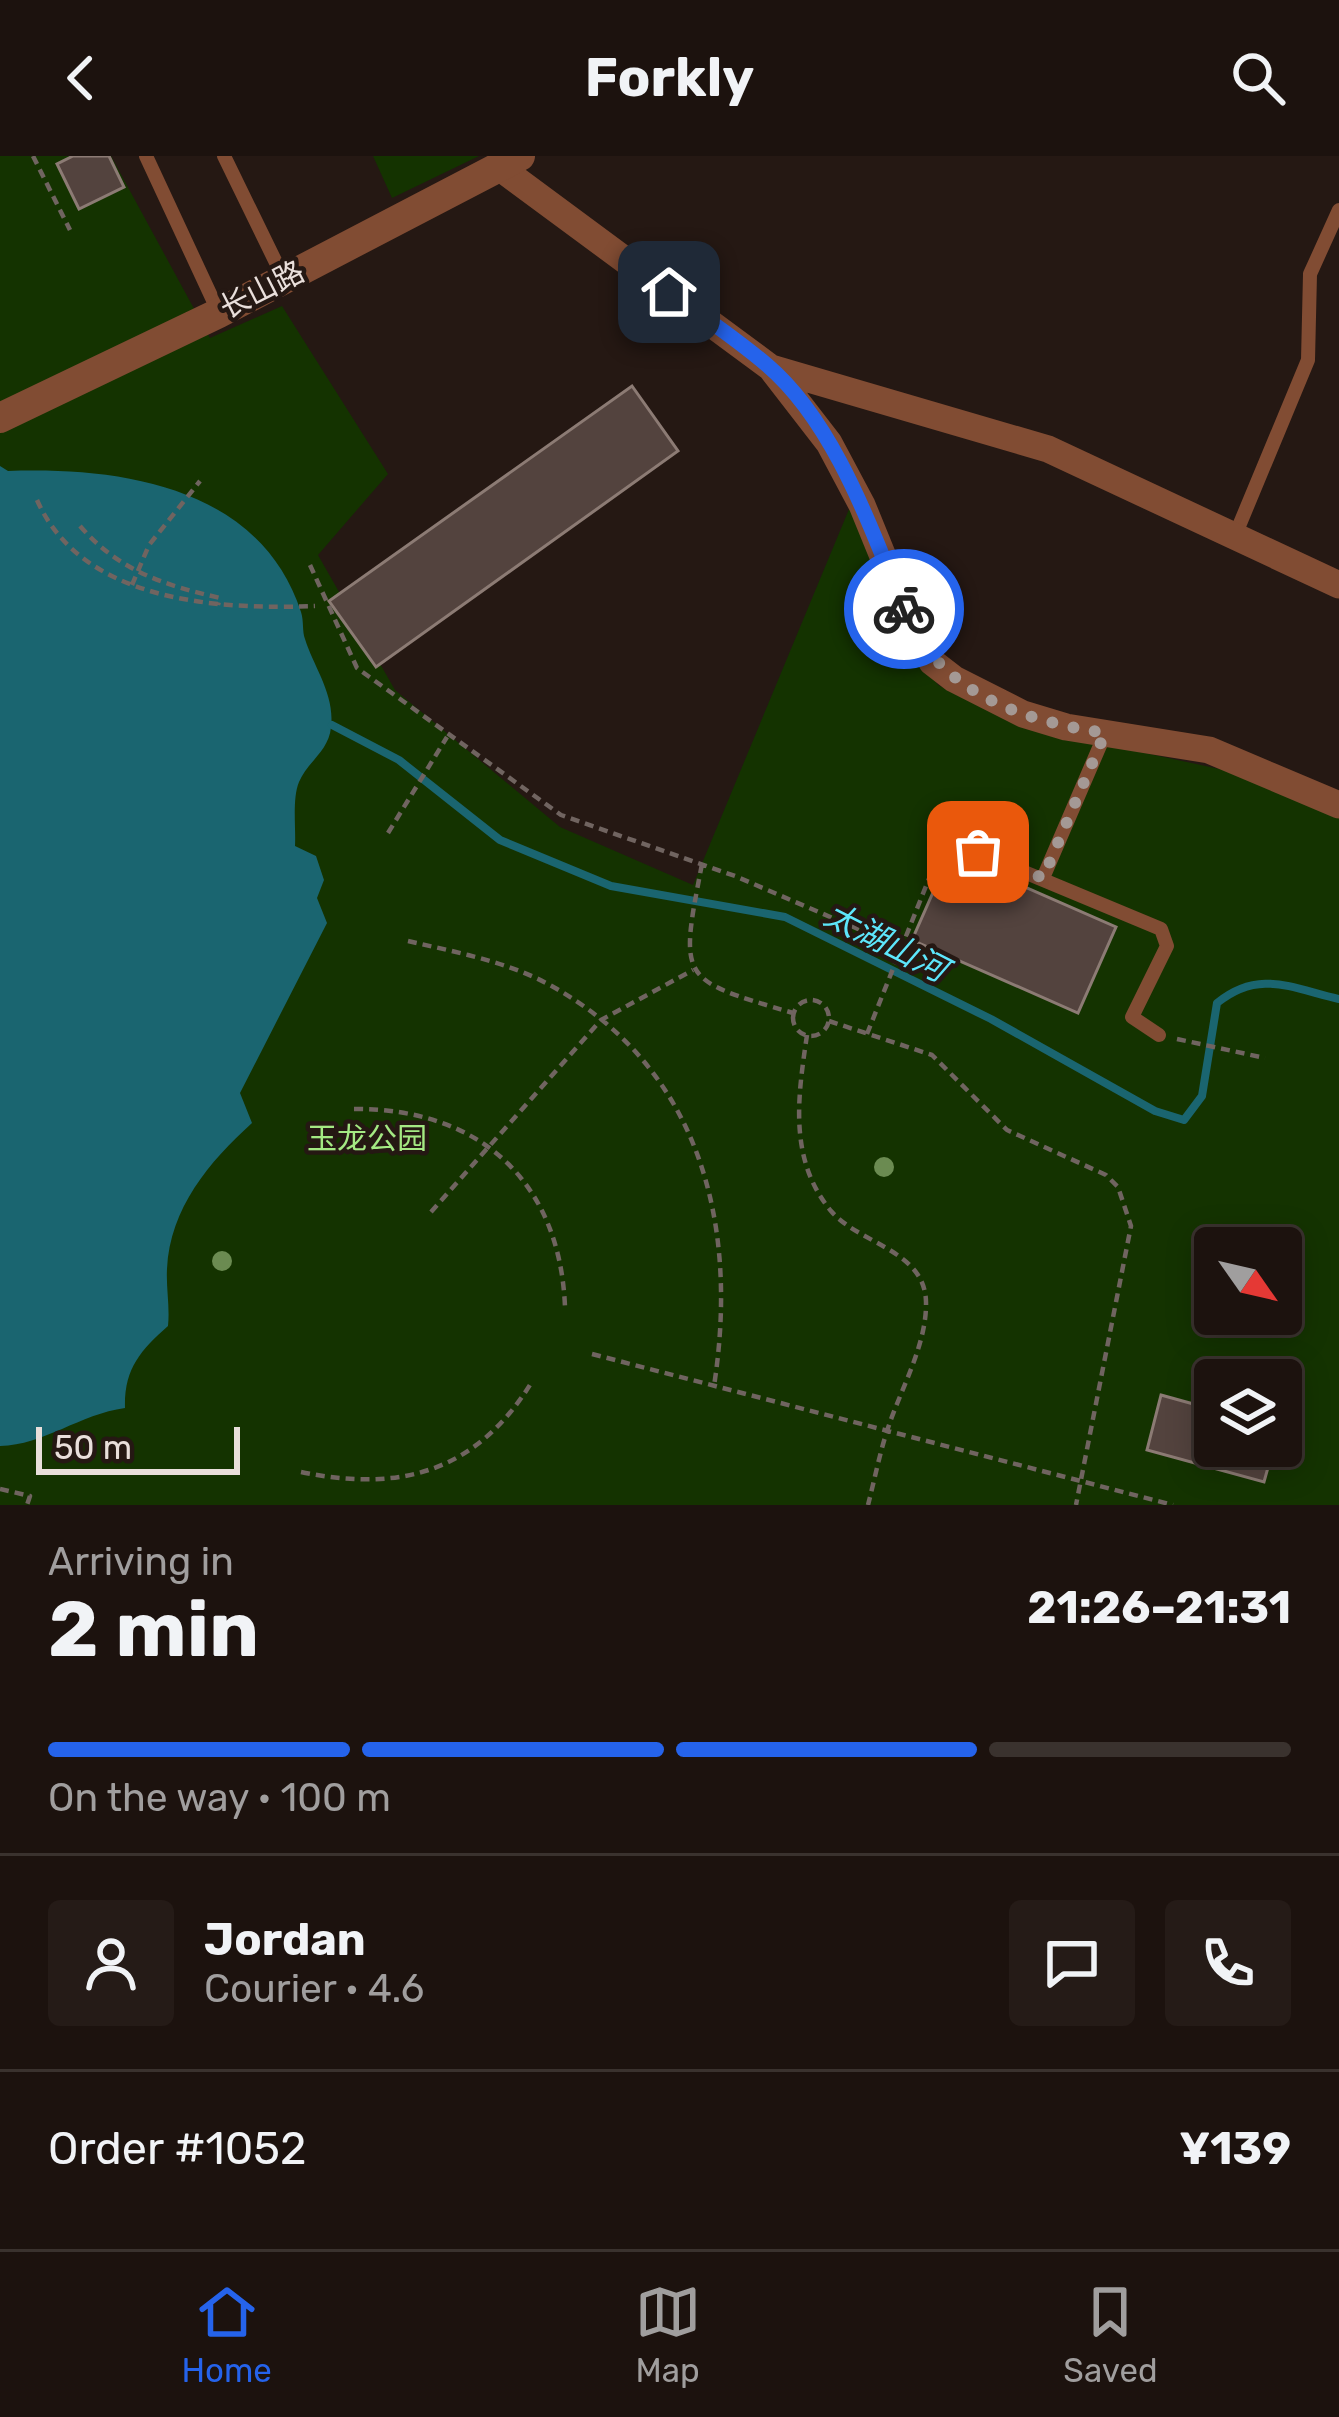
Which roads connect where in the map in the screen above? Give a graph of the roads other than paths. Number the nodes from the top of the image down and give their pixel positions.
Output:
1 (146, 156) edge
2 (224, 156) edge
3 (509, 161) edge
4 (1339, 210) edge
5 (284, 279) junction
6 (219, 313) junction
7 (771, 368) junction
8 (0, 418) edge
9 (1234, 538) junction
10 (1339, 585) edge
11 (1105, 733) junction
12 (1339, 806) edge
13 (945, 839) road end
14 (1043, 878) junction
15 (1159, 1035) road end

1 - 6 lane
2 - 5 lane
3 - 5 street, 长山路
3 - 7 street
4 - 9 lane
5 - 6 street, 长山路
6 - 8 street, 长山路
7 - 9 street
7 - 11 street
9 - 10 street
11 - 12 street
11 - 14 lane
13 - 14 lane
14 - 15 lane

